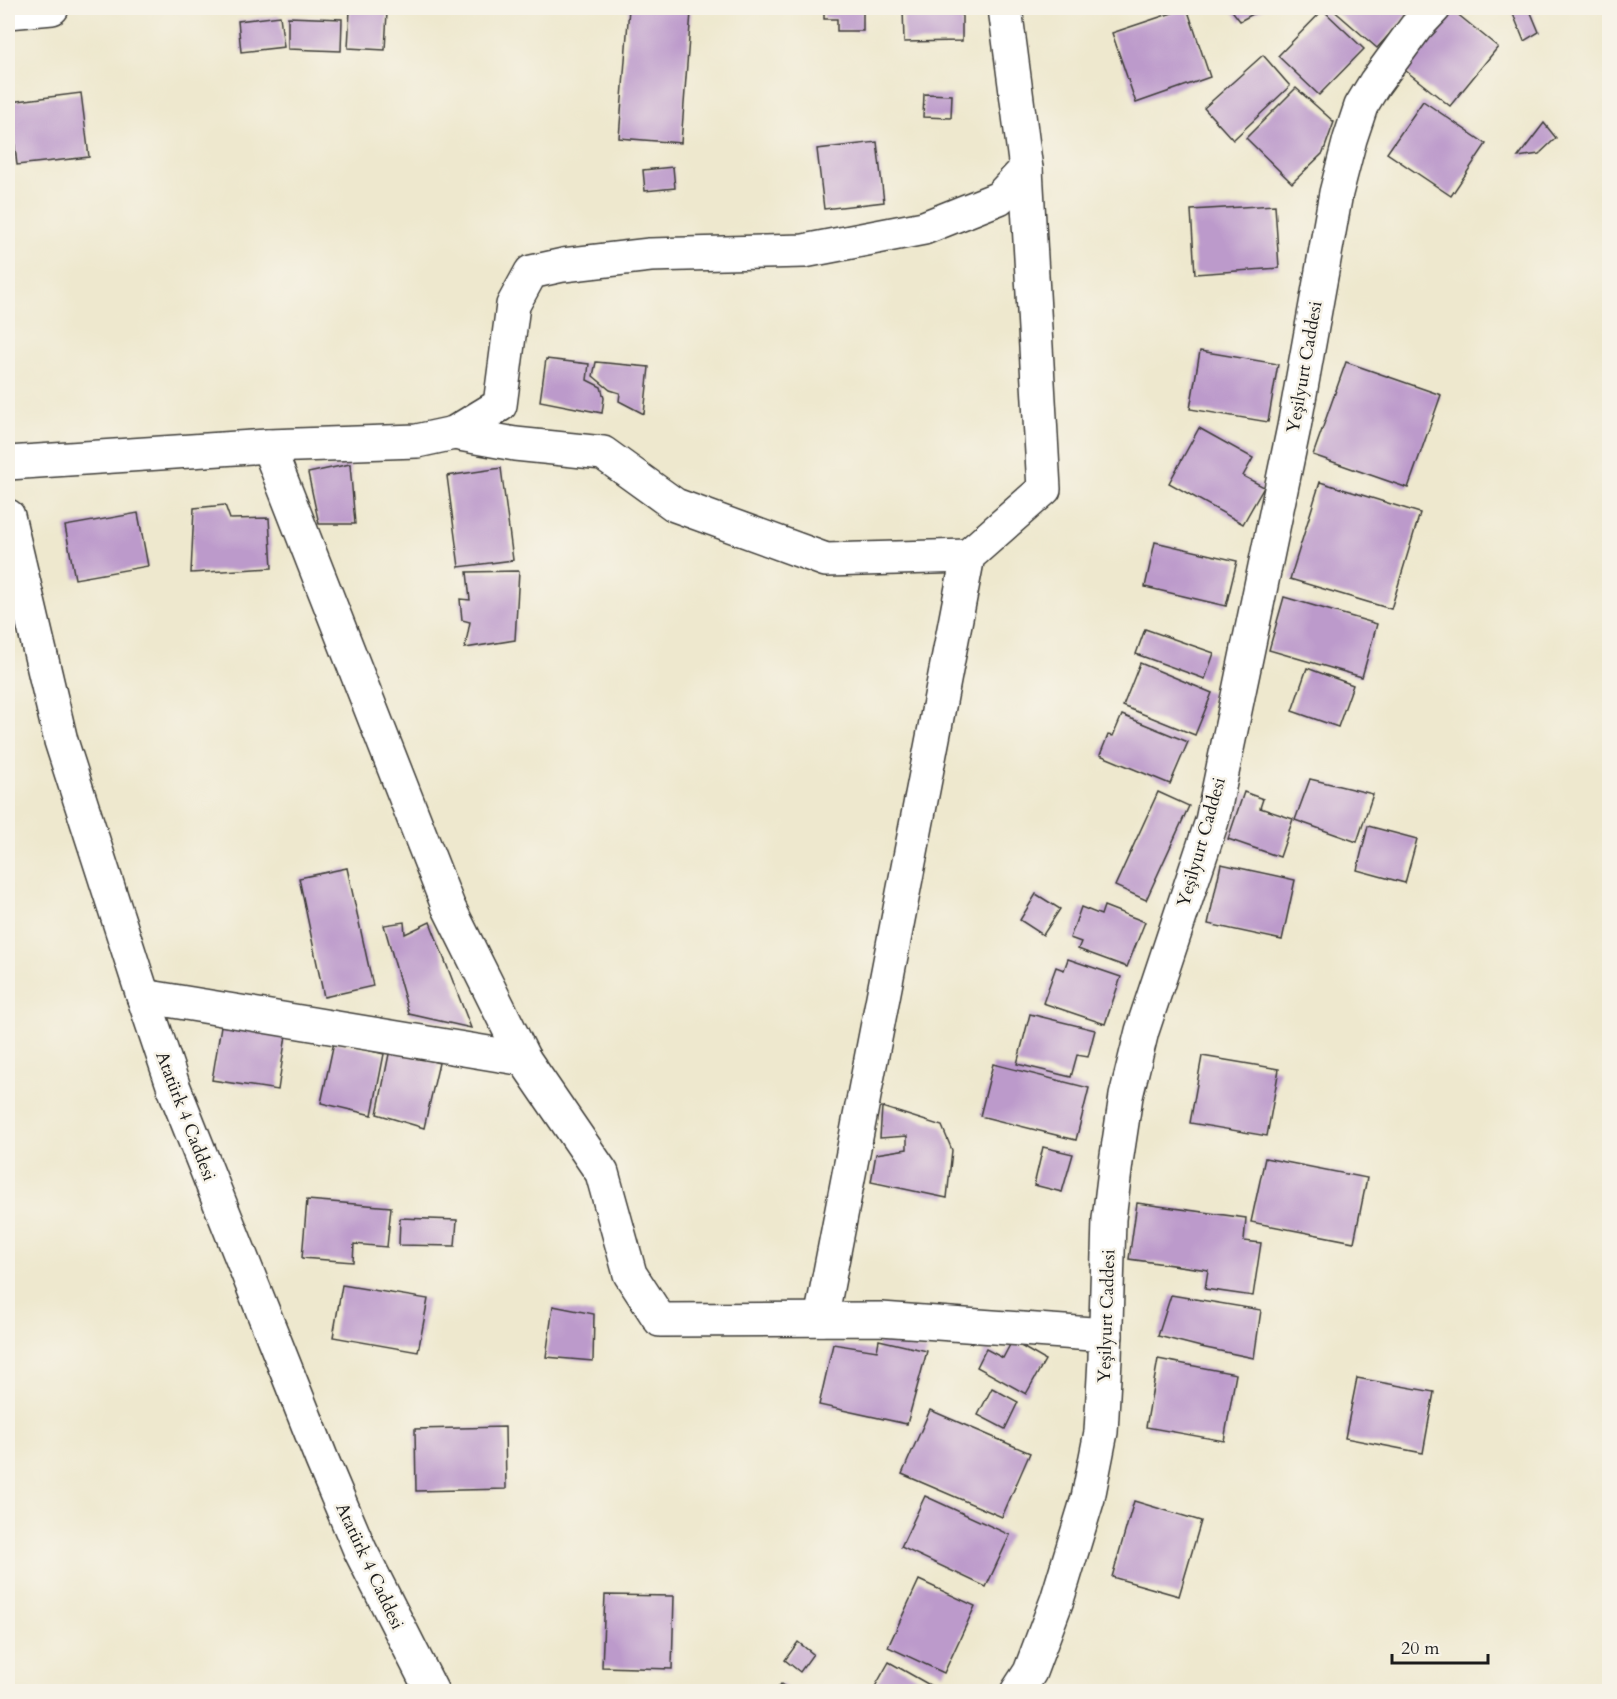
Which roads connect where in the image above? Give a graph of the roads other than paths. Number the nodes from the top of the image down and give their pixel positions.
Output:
1 (52, 8) edge
2 (1005, 8) edge
3 (1434, 8) edge
4 (8, 12) edge
5 (1026, 169) junction
6 (454, 433) junction
7 (268, 446) junction
8 (8, 463) edge
9 (8, 516) edge
10 (968, 556) junction
11 (143, 996) junction
12 (524, 1059) junction
13 (820, 1320) junction
14 (1106, 1335) junction
15 (432, 1692) edge
16 (1017, 1692) edge

1 - 4 street
2 - 5 street
3 - 14 street, Yeşilyurt Caddesi
5 - 6 street
5 - 10 street
6 - 7 street
6 - 10 street
7 - 8 street
7 - 12 street
9 - 11 street, Atatürk 4 Caddesi
10 - 13 street
11 - 12 street
11 - 15 street, Atatürk 4 Caddesi
12 - 13 street
13 - 14 street
14 - 16 street, Yeşilyurt Caddesi

